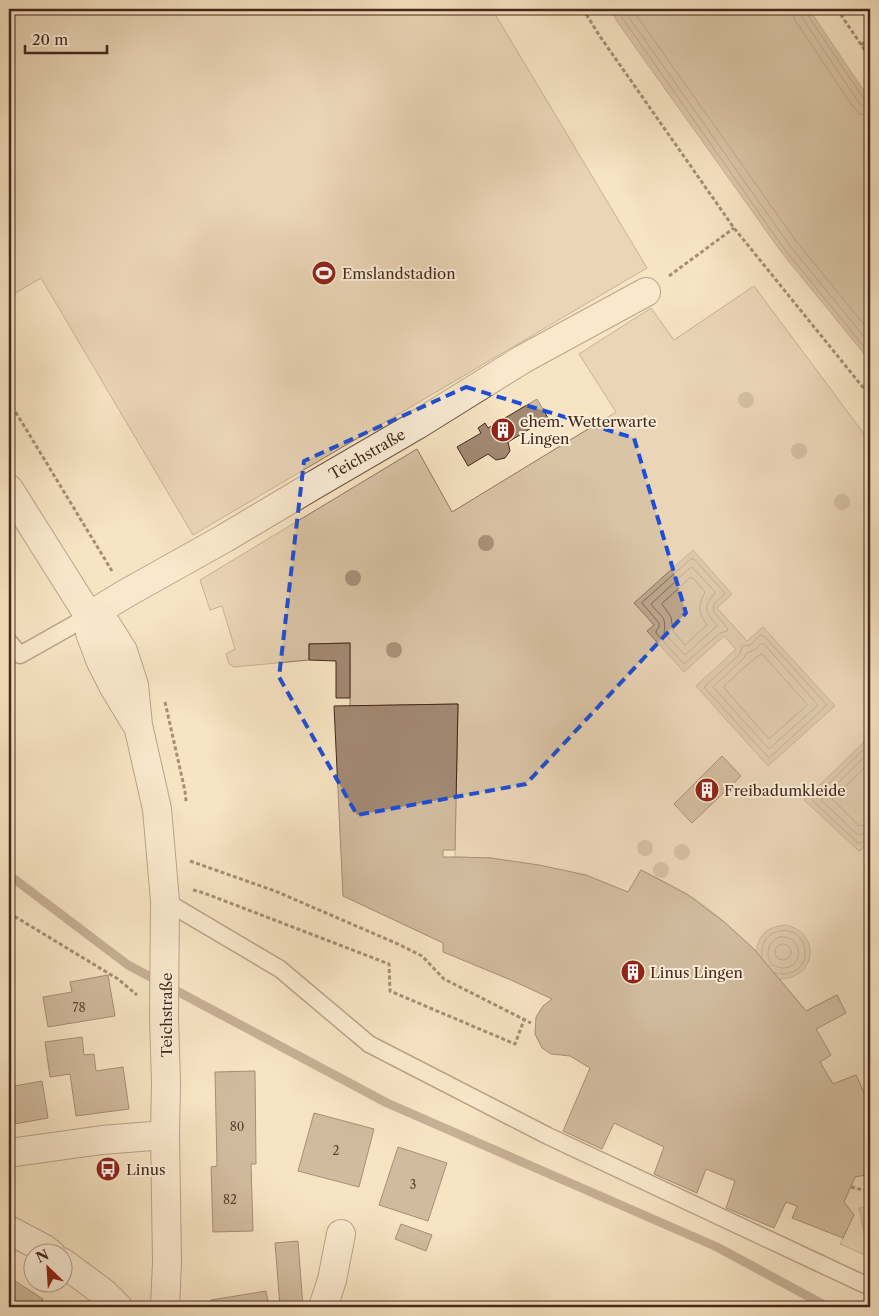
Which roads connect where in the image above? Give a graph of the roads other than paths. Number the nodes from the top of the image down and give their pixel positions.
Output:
1 (646, 292) road end
2 (9, 489) edge
3 (89, 616) junction
4 (9, 642) edge
5 (177, 895) junction
6 (166, 1135) junction
7 (9, 1153) edge
8 (9, 1230) edge
9 (341, 1234) dead end
10 (35, 1244) edge
11 (72, 1269) edge
12 (870, 1287) edge
13 (118, 1307) edge
14 (165, 1307) edge
15 (323, 1307) edge

1 - 3 street, Teichstraße
2 - 3 street, Teichstraße
3 - 4 lane
3 - 5 street, Teichstraße
5 - 6 street, Teichstraße
5 - 12 lane
6 - 7 street
6 - 14 street, Teichstraße
8 - 10 street
9 - 15 street
11 - 13 street

